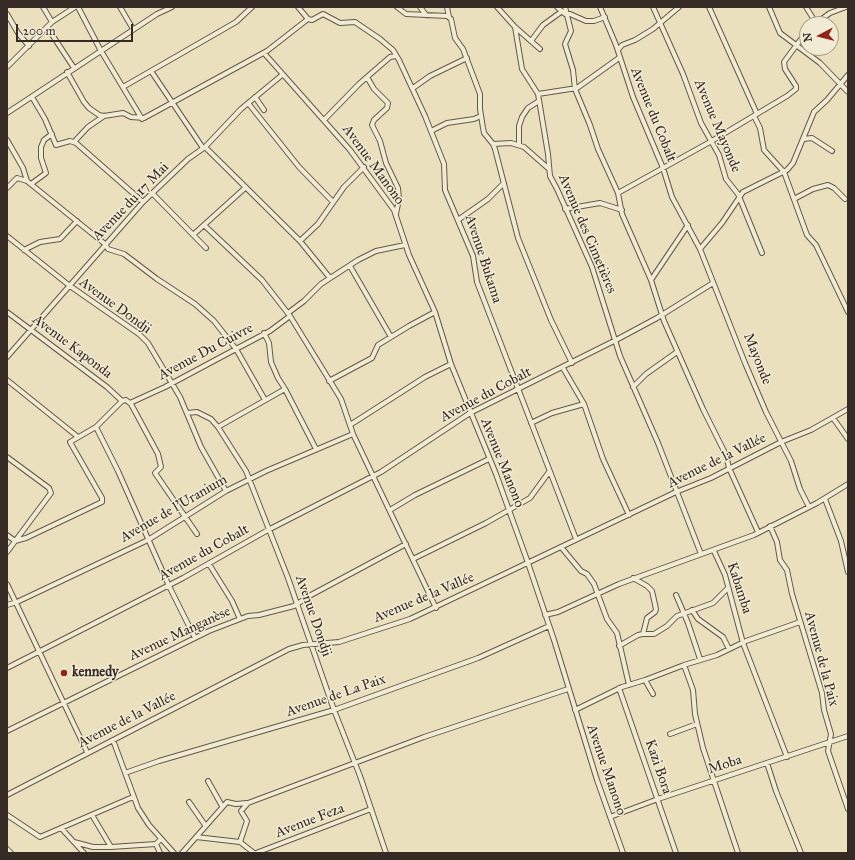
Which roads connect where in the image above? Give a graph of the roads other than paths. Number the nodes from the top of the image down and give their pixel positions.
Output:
1 (43, 7) edge
2 (76, 7) edge
3 (120, 7) edge
4 (172, 7) edge
5 (252, 7) edge
6 (298, 7) edge
7 (397, 7) edge
8 (420, 7) edge
9 (447, 7) edge
10 (497, 7) edge
11 (556, 7) edge
12 (565, 7) edge
13 (600, 7) edge
14 (653, 7) edge
15 (679, 7) edge
16 (709, 7) edge
17 (769, 7) edge
18 (806, 7) edge
19 (827, 7) edge
20 (846, 7) edge
21 (163, 9) edge
22 (561, 12) junction
23 (830, 13) junction
24 (7, 14) edge
25 (567, 14) junction
26 (426, 15) junction
27 (449, 16) junction
28 (812, 16) edge
29 (826, 16) edge
30 (605, 17) junction
31 (308, 19) junction
32 (52, 22) junction
33 (660, 22) junction
34 (47, 27) junction
35 (515, 27) junction
36 (133, 29) junction
37 (531, 41) junction
38 (799, 41) edge
39 (29, 46) junction
40 (795, 46) junction
41 (540, 49) dead end
42 (618, 50) junction
43 (101, 51) junction
44 (264, 53) junction
45 (396, 56) junction
46 (467, 58) junction
47 (619, 58) junction
48 (7, 68) edge
49 (74, 68) junction
50 (151, 71) junction
51 (67, 72) junction
52 (282, 75) junction
53 (848, 75) edge
54 (367, 77) junction
55 (841, 84) junction
56 (123, 87) junction
57 (413, 88) junction
58 (575, 89) junction
59 (848, 92) edge
60 (538, 94) junction
61 (32, 97) junction
62 (255, 97) junction
63 (539, 101) junction
64 (172, 103) junction
65 (248, 103) junction
66 (264, 110) dead end
67 (7, 113) edge
68 (755, 115) junction
69 (104, 116) junction
70 (481, 116) junction
71 (142, 119) junction
72 (324, 120) junction
73 (431, 131) junction
74 (52, 134) junction
75 (7, 140) edge
76 (802, 140) junction
77 (74, 142) junction
78 (710, 142) junction
79 (493, 144) junction
80 (519, 145) junction
81 (204, 148) junction
82 (832, 151) dead end
83 (364, 167) junction
84 (663, 168) junction
85 (549, 169) junction
86 (784, 172) junction
87 (26, 181) junction
88 (504, 183) junction
89 (31, 184) junction
90 (7, 188) edge
91 (245, 188) junction
92 (152, 193) junction
93 (618, 193) junction
94 (739, 198) junction
95 (794, 199) junction
96 (845, 199) dead end
97 (143, 202) junction
98 (333, 202) junction
99 (565, 209) junction
100 (622, 210) junction
101 (396, 214) junction
102 (458, 220) junction
103 (77, 221) junction
104 (204, 225) junction
105 (688, 225) junction
106 (194, 234) junction
107 (7, 236) edge
108 (300, 241) junction
109 (105, 244) junction
110 (405, 244) junction
111 (206, 248) dead end
112 (700, 249) junction
113 (24, 250) junction
114 (762, 253) dead end
115 (350, 266) junction
116 (330, 278) junction
117 (651, 280) junction
118 (713, 283) junction
119 (70, 286) junction
120 (7, 312) edge
121 (435, 312) junction
122 (848, 312) edge
123 (289, 314) junction
124 (662, 315) junction
125 (30, 329) junction
126 (264, 333) junction
127 (391, 337) junction
128 (616, 340) junction
129 (236, 349) junction
130 (677, 352) junction
131 (7, 357) edge
132 (572, 363) junction
133 (451, 364) junction
134 (563, 368) junction
135 (7, 380) edge
136 (329, 381) junction
137 (172, 383) junction
138 (633, 387) junction
139 (285, 389) junction
140 (519, 389) junction
141 (265, 400) junction
142 (122, 401) junction
143 (130, 402) junction
144 (584, 404) junction
145 (848, 409) edge
146 (187, 413) junction
147 (470, 413) junction
148 (833, 418) junction
149 (531, 423) junction
150 (350, 425) junction
151 (96, 427) junction
152 (218, 427) junction
153 (353, 434) junction
154 (78, 437) junction
155 (848, 439) edge
156 (781, 442) junction
157 (316, 449) junction
158 (7, 457) edge
159 (490, 459) junction
160 (729, 468) junction
161 (549, 472) junction
162 (372, 475) junction
163 (249, 479) junction
164 (848, 484) edge
165 (226, 491) junction
166 (676, 492) junction
167 (825, 499) junction
168 (809, 507) junction
169 (390, 510) junction
170 (509, 510) junction
171 (629, 515) junction
172 (187, 516) junction
173 (770, 526) junction
174 (268, 530) junction
175 (758, 532) junction
176 (197, 534) dead end
177 (7, 535) edge
178 (576, 539) junction
179 (148, 540) junction
180 (15, 541) junction
181 (406, 544) junction
182 (561, 548) junction
183 (714, 551) junction
184 (7, 552) edge
185 (701, 554) junction
186 (413, 559) junction
187 (209, 564) junction
188 (528, 564) junction
189 (848, 572) edge
190 (633, 578) junction
191 (7, 584) edge
192 (169, 586) junction
193 (728, 588) junction
194 (598, 594) junction
195 (676, 595) dead end
196 (17, 602) junction
197 (296, 604) junction
198 (7, 605) edge
199 (436, 608) junction
200 (692, 610) junction
201 (683, 614) junction
202 (545, 615) junction
203 (240, 619) junction
204 (800, 622) junction
205 (549, 626) junction
206 (643, 634) junction
207 (195, 638) junction
208 (743, 643) junction
209 (310, 644) junction
210 (618, 646) junction
211 (728, 649) junction
212 (40, 652) junction
213 (700, 659) junction
214 (684, 665) junction
215 (7, 668) edge
216 (646, 680) junction
217 (629, 685) junction
218 (619, 688) junction
219 (568, 689) junction
220 (653, 694) dead end
221 (64, 702) junction
222 (334, 710) junction
223 (575, 710) junction
224 (697, 724) junction
225 (7, 731) edge
226 (670, 734) dead end
227 (848, 736) edge
228 (113, 740) junction
229 (828, 744) junction
230 (88, 752) junction
231 (787, 757) junction
232 (354, 763) junction
233 (767, 763) junction
234 (125, 773) junction
235 (208, 781) dead end
236 (713, 781) junction
237 (7, 795) edge
238 (134, 797) junction
239 (658, 799) junction
240 (189, 802) dead end
241 (248, 802) junction
242 (222, 806) junction
243 (371, 809) junction
244 (848, 809) edge
245 (7, 815) edge
246 (92, 815) junction
247 (610, 817) junction
248 (205, 825) junction
249 (62, 828) junction
250 (196, 837) junction
251 (161, 840) junction
252 (74, 842) junction
253 (240, 842) junction
254 (156, 844) junction
255 (111, 847) junction
256 (7, 849) edge
257 (11, 853) edge
258 (84, 853) edge
259 (160, 853) edge
260 (174, 853) edge
261 (182, 853) edge
262 (255, 853) edge
263 (386, 853) edge
264 (623, 853) edge
265 (676, 853) edge
266 (738, 853) edge
267 (801, 853) edge

1 - 32 street
2 - 32 street
2 - 43 street
3 - 36 street
4 - 21 street
5 - 50 street
6 - 31 street
7 - 26 street
8 - 26 street
9 - 27 street
10 - 35 street
11 - 22 street
12 - 25 street
13 - 30 street, Avenue du Cobalt
14 - 33 street, Avenue Mayonde
15 - 33 street
16 - 68 street
17 - 40 street
18 - 28 street
19 - 23 street
20 - 23 street
21 - 36 street
22 - 25 street
22 - 37 street
23 - 29 street
24 - 39 street
25 - 30 street
25 - 58 street
26 - 27 street
27 - 46 street
30 - 42 street, Avenue du Cobalt
31 - 44 street
31 - 45 street, Avenue Bukama
32 - 34 street
33 - 42 street
33 - 78 street, Avenue Mayonde
34 - 39 street
34 - 49 street
35 - 37 street
35 - 60 street, Avenue des Cimetières
36 - 43 street
37 - 41 street
38 - 40 street
39 - 48 street
40 - 55 street
40 - 68 street
42 - 47 street, Avenue du Cobalt
43 - 49 street
43 - 56 street
44 - 52 street, Avenue Manono
44 - 64 street
45 - 54 street
45 - 57 street, Avenue Bukama
46 - 57 street
46 - 70 street
47 - 58 street
47 - 84 street, Avenue du Cobalt
49 - 51 street
50 - 56 street
50 - 64 street
51 - 61 street
51 - 69 street
52 - 62 street, Avenue du 17 Mai
52 - 72 street, Avenue Manono
53 - 55 street
54 - 72 street
54 - 101 street
55 - 59 street
55 - 76 street
56 - 71 street
57 - 73 street, Avenue Bukama
58 - 60 street
58 - 93 street
60 - 63 street, Avenue des Cimetières
61 - 67 street
61 - 74 street
62 - 65 street, Avenue du 17 Mai
62 - 66 street
63 - 80 street
63 - 85 street, Avenue des Cimetières
64 - 71 street
64 - 81 street
65 - 81 street, Avenue du 17 Mai
65 - 98 street
68 - 78 street
68 - 86 street
69 - 71 street
69 - 77 street
70 - 73 street
70 - 79 street
72 - 83 street, Avenue Manono
73 - 102 street, Avenue Bukama
74 - 77 street
74 - 89 street
75 - 87 street
76 - 82 street
76 - 86 street
77 - 97 street
78 - 84 street
78 - 94 street, Avenue Mayonde
79 - 80 street
79 - 88 street
80 - 85 street
81 - 91 street
81 - 92 street, Avenue du 17 Mai
83 - 98 street
83 - 101 street, Avenue Manono
84 - 93 street
84 - 105 street, Avenue du Cobalt
85 - 99 street, Avenue des Cimetières
86 - 94 street
86 - 95 street
87 - 89 street
87 - 90 street
88 - 102 street
88 - 132 street
89 - 103 street
91 - 104 street
91 - 108 street
92 - 97 street, Avenue du 17 Mai
92 - 106 street
93 - 100 street
94 - 112 street
94 - 114 street, Avenue Mayonde
95 - 96 street
95 - 122 street
97 - 109 street, Avenue du 17 Mai
98 - 108 street
99 - 100 street
99 - 128 street, Avenue des Cimetières
100 - 117 street
101 - 110 street, Avenue Manono
102 - 140 street, Avenue Bukama
103 - 109 street
103 - 113 street
104 - 106 street
104 - 123 street
105 - 112 street, Avenue du Cobalt
105 - 117 street
106 - 111 street
107 - 113 street, Avenue Dondji
108 - 116 street
109 - 119 street, Avenue du 17 Mai
109 - 129 street
110 - 115 street, Avenue Du Cuivre
110 - 121 street, Avenue Manono
112 - 118 street, Avenue du Cobalt
113 - 119 street, Avenue Dondji
115 - 116 street, Avenue Du Cuivre
115 - 127 street
116 - 123 street, Avenue Du Cuivre
117 - 124 street
118 - 124 street, Avenue du Cobalt
118 - 156 street, Mayonde
119 - 125 street, Avenue du 17 Mai
119 - 137 street, Avenue Dondji
120 - 125 street, Avenue Kaponda
121 - 127 street
121 - 133 street, Avenue Manono
123 - 126 street, Avenue Du Cuivre
123 - 136 street
124 - 128 street, Avenue du Cobalt
124 - 130 street
125 - 131 street, Avenue du 17 Mai
125 - 142 street, Avenue Kaponda
126 - 129 street, Avenue Du Cuivre
126 - 139 street
127 - 136 street
128 - 132 street, Avenue du Cobalt
128 - 138 street, Avenue des Cimetières
129 - 137 street, Avenue Du Cuivre
129 - 141 street
130 - 138 street
130 - 160 street
132 - 134 street, Avenue du Cobalt
133 - 147 street, Avenue Manono
133 - 150 street
134 - 140 street, Avenue du Cobalt
134 - 144 street
135 - 154 street
136 - 150 street
137 - 143 street, Avenue Du Cuivre
137 - 146 street, Avenue Dondji
138 - 166 street, Avenue des Cimetières
139 - 141 street
139 - 157 street
140 - 147 street, Avenue du Cobalt
140 - 149 street, Avenue Bukama
141 - 152 street
142 - 143 street
142 - 151 street
143 - 172 street
144 - 149 street
144 - 171 street
145 - 148 street, Avenue de la Vallée
146 - 152 street, Avenue Dondji
146 - 165 street, Avenue Dondji
147 - 159 street, Avenue Manono
147 - 162 street, Avenue du Cobalt
148 - 155 street
148 - 156 street, Avenue de la Vallée
149 - 161 street, Avenue Bukama
150 - 153 street
151 - 154 street
151 - 179 street
152 - 163 street, Avenue Dondji
153 - 157 street, Avenue de l'Uranium
153 - 162 street
154 - 180 street
156 - 160 street, Avenue de la Vallée
156 - 168 street, Mayonde
157 - 163 street, Avenue de l'Uranium
158 - 180 street
159 - 169 street
159 - 170 street, Avenue Manono
160 - 166 street, Avenue de la Vallée
160 - 175 street
161 - 170 street
161 - 178 street, Avenue Bukama
162 - 169 street
162 - 174 street, Avenue du Cobalt
163 - 165 street, Avenue de l'Uranium
163 - 174 street, Avenue Dondji
164 - 167 street
165 - 172 street, Avenue de l'Uranium
166 - 171 street, Avenue de la Vallée
166 - 185 street, Avenue des Cimetières
167 - 168 street
167 - 189 street
168 - 173 street
169 - 181 street
170 - 186 street
170 - 188 street, Avenue Manono
171 - 178 street, Avenue de la Vallée
172 - 176 street
172 - 179 street, Avenue de l'Uranium
173 - 175 street
173 - 204 street, Avenue de la Paix
174 - 187 street, Avenue du Cobalt
174 - 197 street, Avenue Dondji
175 - 183 street
177 - 180 street
178 - 182 street, Avenue de la Vallée
179 - 192 street
179 - 196 street, Avenue de l'Uranium
180 - 184 street
181 - 186 street
181 - 197 street, Avenue Manganèse
182 - 188 street, Avenue de la Vallée
182 - 194 street
183 - 185 street, Kabamba
183 - 193 street, Kabamba
185 - 190 street, Kabamba
186 - 199 street
187 - 192 street, Avenue du Cobalt
187 - 203 street
188 - 199 street, Avenue de la Vallée
188 - 202 street, Avenue Manono
190 - 194 street, Kabamba
190 - 206 street
191 - 196 street
192 - 207 street
192 - 212 street, Avenue du Cobalt
193 - 200 street
193 - 208 street, Kabamba
194 - 202 street, Kabamba
194 - 210 street
195 - 201 street
196 - 198 street, Avenue de l'Uranium
196 - 212 street
197 - 203 street, Avenue Manganèse
197 - 209 street, Avenue Dondji
199 - 209 street, Avenue de la Vallée
200 - 201 street
200 - 211 street
201 - 206 street
201 - 213 street
202 - 205 street, Avenue Manono
203 - 207 street, Avenue Manganèse
204 - 208 street
204 - 229 street, Avenue de la Paix
205 - 219 street, Avenue Manono
205 - 222 street, Avenue de La Paix
206 - 210 street
207 - 221 street, Avenue Manganèse
208 - 211 street
208 - 231 street, Kabamba
209 - 222 street, Avenue Dondji
209 - 228 street, Avenue de la Vallée
210 - 217 street
211 - 213 street
212 - 215 street, Avenue du Cobalt
212 - 221 street
213 - 214 street
214 - 216 street
214 - 224 street
216 - 217 street
216 - 220 street
217 - 218 street
218 - 223 street
218 - 239 street, Kazi Bora
219 - 223 street, Avenue Manono
219 - 232 street
221 - 225 street, Avenue Manganèse
221 - 230 street
222 - 232 street, Avenue Dondji
222 - 234 street, Avenue de La Paix
223 - 247 street, Avenue Manono
224 - 226 street
224 - 236 street
227 - 229 street, Moba
228 - 230 street, Avenue de la Vallée
228 - 234 street
229 - 231 street, Moba
229 - 244 street, Avenue de la Paix
230 - 237 street, Avenue de la Vallée
231 - 233 street, Moba
232 - 241 street
232 - 243 street, Avenue Dondji
233 - 236 street, Moba
233 - 267 street
234 - 238 street
235 - 242 street
236 - 239 street, Moba
236 - 266 street
238 - 246 street
238 - 251 street
239 - 247 street, Moba
239 - 265 street, Kazi Bora
240 - 248 street
241 - 242 street
241 - 253 street
242 - 248 street
243 - 262 street, Avenue Feza
243 - 263 street, Avenue Dondji
245 - 249 street
246 - 249 street
246 - 255 street
247 - 264 street, Avenue Manono
248 - 250 street
249 - 252 street
250 - 253 street
250 - 261 street
251 - 254 street
251 - 260 street
252 - 255 street
252 - 258 street
253 - 262 street
254 - 255 street
254 - 259 street
256 - 257 street

